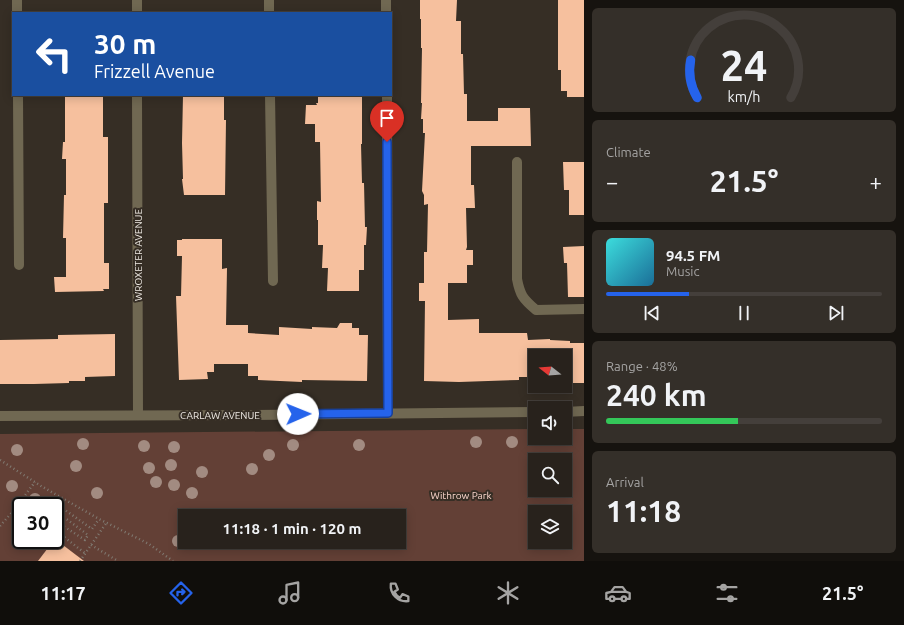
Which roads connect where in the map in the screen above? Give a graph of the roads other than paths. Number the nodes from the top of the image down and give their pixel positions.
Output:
1 (17, 0) edge
2 (137, 0) edge
3 (269, 0) edge
4 (386, 0) edge
5 (17, 12) edge
6 (137, 12) edge
7 (269, 12) edge
8 (386, 12) edge
9 (18, 96) edge
10 (137, 96) edge
11 (270, 96) edge
12 (387, 96) edge
13 (517, 162) dead end
14 (19, 265) dead end
15 (273, 281) dead end
16 (584, 310) edge
17 (528, 412) edge
18 (572, 412) edge
19 (584, 412) edge
20 (388, 413) junction
21 (138, 415) junction
22 (0, 416) edge

1 - 5 street
2 - 6 street
3 - 7 street
4 - 8 street
9 - 14 street
10 - 21 street, WROXETER AVENUE
11 - 15 street
12 - 20 street
13 - 16 street
17 - 20 street, CARLAW AVENUE
18 - 19 street
20 - 21 street, CARLAW AVENUE
21 - 22 street, CARLAW AVENUE

